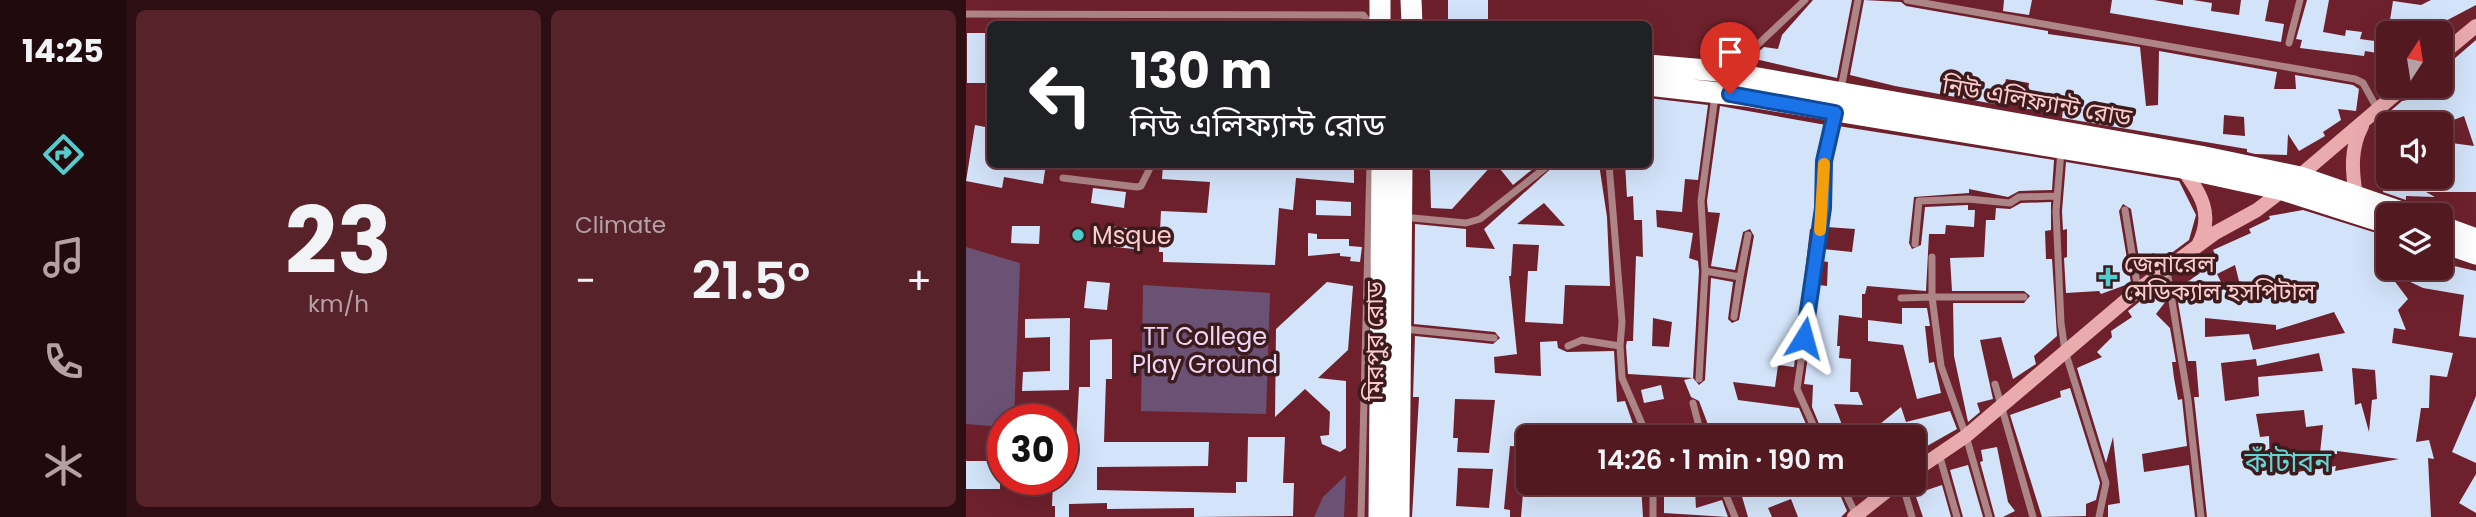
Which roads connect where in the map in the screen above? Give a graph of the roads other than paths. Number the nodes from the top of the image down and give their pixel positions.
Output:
1 (1380, 0) edge
2 (1405, 0) edge
3 (1411, 0) edge
4 (1805, 0) edge
5 (1858, 0) edge
6 (1907, 0) edge
7 (2300, 0) edge
8 (966, 14) edge
9 (1372, 20) edge
10 (1405, 21) edge
11 (1412, 21) edge
12 (2476, 26) edge
13 (2288, 43) dead end
14 (2454, 44) edge
15 (1652, 66) edge
16 (1717, 81) junction
17 (1652, 85) edge
18 (2392, 98) edge
19 (1838, 104) junction
20 (2378, 110) junction
21 (2364, 122) junction
22 (2062, 150) junction
23 (2182, 167) junction
24 (1150, 168) edge
25 (1370, 168) edge
26 (1382, 168) edge
27 (1402, 168) edge
28 (1545, 168) edge
29 (1609, 168) edge
30 (1063, 178) dead end
31 (2291, 183) junction
32 (2057, 196) junction
33 (2356, 196) junction
34 (2376, 203) edge
35 (2125, 210) dead end
36 (1401, 217) junction
37 (2376, 219) edge
38 (2453, 230) edge
39 (1748, 235) dead end
40 (2476, 239) edge
41 (1915, 244) dead end
42 (2453, 246) edge
43 (2197, 247) junction
44 (2476, 254) edge
45 (1932, 257) dead end
46 (2167, 270) junction
47 (1705, 271) junction
48 (1740, 277) junction
49 (2138, 290) junction
50 (1932, 297) junction
51 (2024, 297) dead end
52 (1901, 298) dead end
53 (1734, 317) dead end
54 (1400, 328) junction
55 (1494, 338) dead end
56 (1568, 346) dead end
57 (1620, 346) junction
58 (2065, 351) junction
59 (1699, 379) dead end
60 (1995, 384) dead end
61 (1693, 403) dead end
62 (2000, 407) junction
63 (1642, 425) edge
64 (1699, 425) edge
65 (1813, 425) edge
66 (1966, 436) junction
67 (1939, 454) junction
68 (1926, 463) edge
69 (1653, 495) edge
70 (1726, 495) edge
71 (1846, 495) edge
72 (1883, 495) edge
73 (1904, 495) edge
74 (1855, 516) edge
75 (1361, 517) edge
76 (1379, 517) edge
77 (1399, 517) edge
78 (1653, 517) edge
79 (1735, 517) edge
80 (1912, 517) edge
81 (1957, 517) edge
82 (1989, 517) edge
83 (2033, 517) edge
84 (2099, 517) edge
85 (2201, 517) edge

1 - 9 highway
2 - 10 highway
3 - 11 highway
4 - 16 street
5 - 19 street
6 - 20 street
7 - 13 street
8 - 9 street
12 - 14 street
15 - 16 highway, নিউ এলিফ্যান্ট রোড
16 - 17 highway, নিউ এলিফ্যান্ট রোড
16 - 19 highway, নিউ এলিফ্যান্ট রোড
16 - 47 street
18 - 20 street
19 - 22 highway, নিউ এলিফ্যান্ট রোড
19 - 31 highway, নিউ এলিফ্যান্ট রোড
19 - 65 street
20 - 21 street
21 - 31 street
21 - 33 street
22 - 23 highway, নিউ এলিফ্যান্ট রোড
22 - 32 street
23 - 31 highway, নিউ এলিফ্যান্ট রোড
23 - 43 street
24 - 30 street
25 - 75 street
26 - 76 highway, মিরপুর রোড
27 - 36 highway, মিরপুর রোড
28 - 36 street
29 - 57 street
31 - 33 highway, নিউ এলিফ্যান্ট রোড
31 - 37 highway, নিউ এলিফ্যান্ট রোড
31 - 43 street
32 - 41 street
32 - 58 street
33 - 34 highway, নিউ এলিফ্যান্ট রোড
35 - 49 street
36 - 54 highway, মিরপুর রোড
38 - 40 highway
39 - 48 street
42 - 44 highway
43 - 46 street
45 - 50 street
46 - 49 street
46 - 85 street
47 - 48 street
47 - 59 street
48 - 53 street
49 - 58 street
50 - 51 street
50 - 52 street
50 - 66 street
54 - 55 street
54 - 77 highway, মিরপুর রোড
56 - 57 street
57 - 63 street
58 - 62 street
58 - 84 street
60 - 62 street
61 - 64 street
62 - 66 street
62 - 83 street
66 - 67 street
66 - 82 street
67 - 68 street
67 - 81 street
69 - 78 street
70 - 79 street
71 - 74 street
72 - 74 street
73 - 80 street

